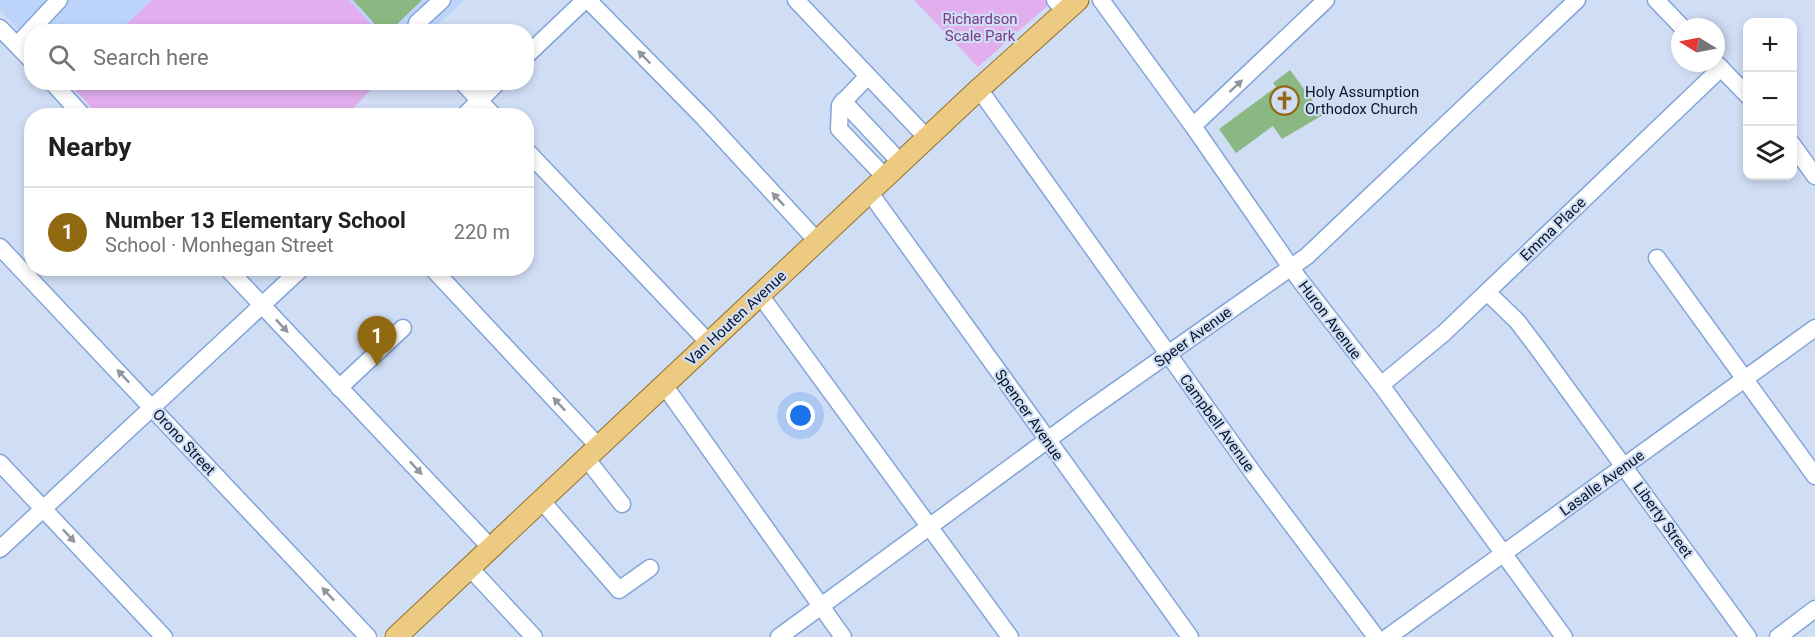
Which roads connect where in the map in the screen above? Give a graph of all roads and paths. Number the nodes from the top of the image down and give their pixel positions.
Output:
1 (59, 0) edge
2 (442, 0) edge
3 (587, 0) edge
4 (796, 0) edge
5 (1101, 0) edge
6 (1326, 0) edge
7 (1576, 0) edge
8 (1656, 0) edge
9 (1066, 4) edge
10 (1673, 18) edge
11 (37, 24) edge
12 (417, 24) edge
13 (0, 28) edge
14 (24, 38) edge
15 (17, 45) junction
16 (534, 49) edge
17 (24, 52) edge
18 (1713, 72) edge
19 (1725, 72) edge
20 (868, 76) junction
21 (979, 89) junction
22 (59, 90) edge
23 (470, 90) edge
24 (490, 90) edge
25 (1743, 91) edge
26 (480, 100) junction
27 (76, 108) edge
28 (472, 108) edge
29 (487, 108) edge
30 (1193, 126) junction
31 (927, 138) junction
32 (1797, 151) edge
33 (534, 158) edge
34 (893, 171) junction
35 (1815, 177) edge
36 (870, 193) junction
37 (818, 242) junction
38 (0, 247) edge
39 (1657, 258) dead end
40 (1292, 266) junction
41 (24, 272) edge
42 (28, 276) edge
43 (234, 276) edge
44 (294, 276) edge
45 (439, 276) edge
46 (1487, 292) junction
47 (760, 295) junction
48 (262, 306) junction
49 (403, 328) dead end
50 (1815, 328) edge
51 (709, 344) junction
52 (1169, 356) junction
53 (1745, 379) junction
54 (664, 385) junction
55 (1381, 385) junction
56 (339, 388) junction
57 (153, 408) junction
58 (1048, 442) junction
59 (592, 452) junction
60 (0, 463) edge
61 (1624, 466) junction
62 (1815, 476) edge
63 (541, 500) junction
64 (622, 504) dead end
65 (43, 509) junction
66 (930, 527) junction
67 (491, 548) junction
68 (0, 549) edge
69 (1503, 554) junction
70 (470, 568) junction
71 (650, 568) dead end
72 (821, 607) junction
73 (1815, 609) edge
74 (164, 637) edge
75 (368, 637) edge
76 (396, 637) edge
77 (534, 637) edge
78 (779, 637) edge
79 (843, 637) edge
80 (1010, 637) edge
81 (1190, 637) edge
82 (1376, 637) edge
83 (1388, 637) edge
84 (1564, 637) edge
85 (1748, 637) edge
86 (1778, 637) edge

1 - 11 street
2 - 12 street
3 - 16 street
37 -> 3 street
4 - 20 street
5 - 30 street, Huron Avenue
30 -> 6 street
7 - 40 street, Speer Avenue
8 - 10 street
9 - 21 main road, Van Houten Avenue
13 - 15 street
14 - 15 street
15 - 17 street
18 - 46 street, Emma Place
19 - 25 street
20 - 31 street
20 - 34 street
21 - 31 main road, Van Houten Avenue
21 - 52 street, Campbell Avenue
22 - 27 street
23 - 26 street
24 - 26 street
26 - 28 street
26 - 29 street
30 - 40 street, Huron Avenue
31 - 34 main road, Van Houten Avenue
32 - 35 street
33 - 51 street
34 - 36 main road, Van Houten Avenue
36 - 37 main road, Van Houten Avenue
36 - 58 street, Spencer Avenue
37 - 47 main road, Van Houten Avenue
41 -> 38 street, Orono Street
39 - 53 street
40 - 52 street, Speer Avenue
40 - 55 street, Huron Avenue
57 -> 42 street, Orono Street
43 - 48 street
44 - 48 street
59 -> 45 street
46 - 55 street, Emma Place
46 - 61 street, Liberty Street
47 - 51 main road, Van Houten Avenue
47 - 66 street
48 -> 56 street
48 - 57 street
49 - 56 street
50 - 53 street, Lasalle Avenue
51 - 54 main road, Van Houten Avenue
52 - 58 street, Speer Avenue
52 - 82 street, Campbell Avenue
53 - 61 street, Lasalle Avenue
53 - 62 street
54 - 59 main road, Van Houten Avenue
54 - 72 street
55 - 69 street, Huron Avenue
56 -> 67 street
57 - 65 street
75 -> 57 street, Orono Street
58 - 66 street, Speer Avenue
58 - 81 street, Spencer Avenue
59 - 63 main road, Van Houten Avenue
59 - 64 street
60 - 65 street
61 - 69 street, Lasalle Avenue
61 - 85 street, Liberty Street
63 - 67 main road, Van Houten Avenue
63 - 71 street
65 - 68 street
65 -> 74 street
66 - 72 street, Speer Avenue
66 - 80 street
67 - 70 main road, Van Houten Avenue
69 - 83 street, Lasalle Avenue
69 - 84 street, Huron Avenue
70 - 76 main road, Van Houten Avenue
70 - 77 street
72 - 78 street, Speer Avenue
72 - 79 street
73 - 86 street

